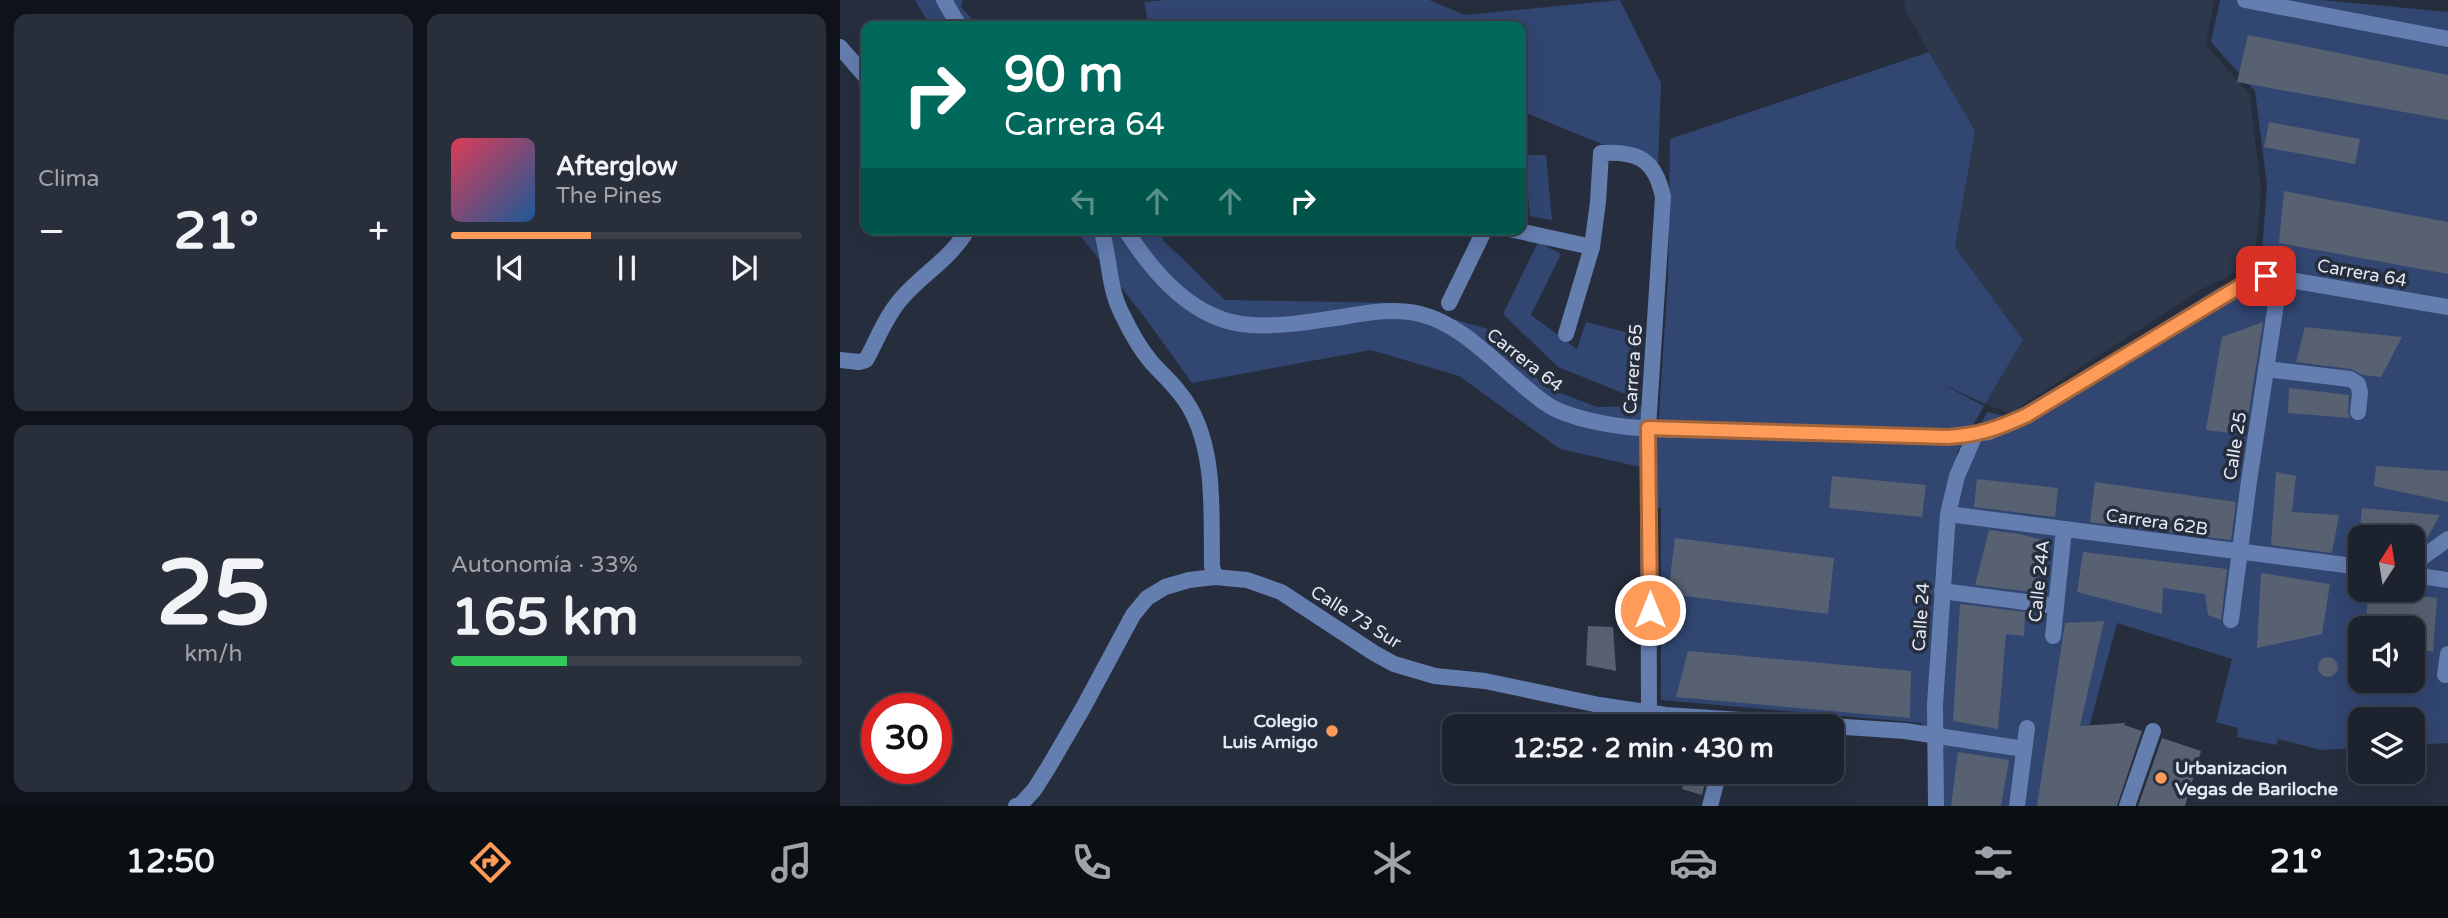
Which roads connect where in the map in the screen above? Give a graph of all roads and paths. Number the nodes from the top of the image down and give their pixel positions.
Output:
1 (944, 0) edge
2 (2245, 0) edge
3 (956, 21) edge
4 (2448, 39) edge
5 (840, 47) edge
6 (861, 71) edge
7 (1526, 233) edge
8 (964, 235) edge
9 (1102, 235) edge
10 (1129, 235) edge
11 (1482, 235) edge
12 (1592, 247) junction
13 (2280, 278) junction
14 (1449, 303) dead end
15 (2448, 307) edge
16 (1566, 334) dead end
17 (840, 360) edge
18 (2266, 369) junction
19 (2358, 412) dead end
20 (1648, 428) junction
21 (1975, 435) junction
22 (1948, 514) junction
23 (2064, 529) junction
24 (2448, 539) edge
25 (2239, 553) junction
26 (2426, 555) edge
27 (2348, 566) edge
28 (1215, 577) junction
29 (2426, 577) edge
30 (2448, 580) edge
31 (1942, 591) junction
32 (2056, 606) junction
33 (2231, 620) dead end
34 (2053, 636) dead end
35 (2448, 654) edge
36 (2445, 675) dead end
37 (1648, 712) junction
38 (1663, 714) edge
39 (2027, 727) dead end
40 (1844, 729) edge
41 (2152, 732) dead end
42 (1936, 734) junction
43 (2024, 749) junction
44 (1716, 784) edge
45 (1016, 806) edge
46 (1710, 806) edge
47 (1936, 806) edge
48 (2017, 806) edge
49 (2127, 806) edge

1 - 3 street
2 - 4 street
5 - 6 street
7 - 12 street
8 - 17 street
9 - 28 street
10 - 20 street, Carrera 64
11 - 14 street
12 - 16 street
12 - 20 street, Carrera 65
13 - 15 street, Carrera 64
13 - 18 street, Calle 25
13 - 21 street, Carrera 64
18 - 19 street
18 - 25 street, Calle 25
20 - 21 street, Carrera 64
20 - 37 street, Carrera 65
21 - 22 street, Calle 24
22 - 23 street, Carrera 62B
22 - 31 street, Calle 24
23 - 25 street, Carrera 62B
23 - 32 street, Calle 24A
24 - 26 street
25 - 27 street, Carrera 62B
25 - 33 street, Calle 25
28 - 37 street, Calle 73 Sur
28 - 45 street, Calle 73 Sur
29 - 30 street
31 - 32 street
31 - 42 street, Calle 24
32 - 34 street, Calle 24A
35 - 36 street
37 - 38 street, Calle 73 Sur
39 - 43 street
40 - 42 street, Calle 73 Sur
41 - 49 street
42 - 43 street, Calle 73 Sur
42 - 47 street, Calle 24
43 - 48 street
44 - 46 street

